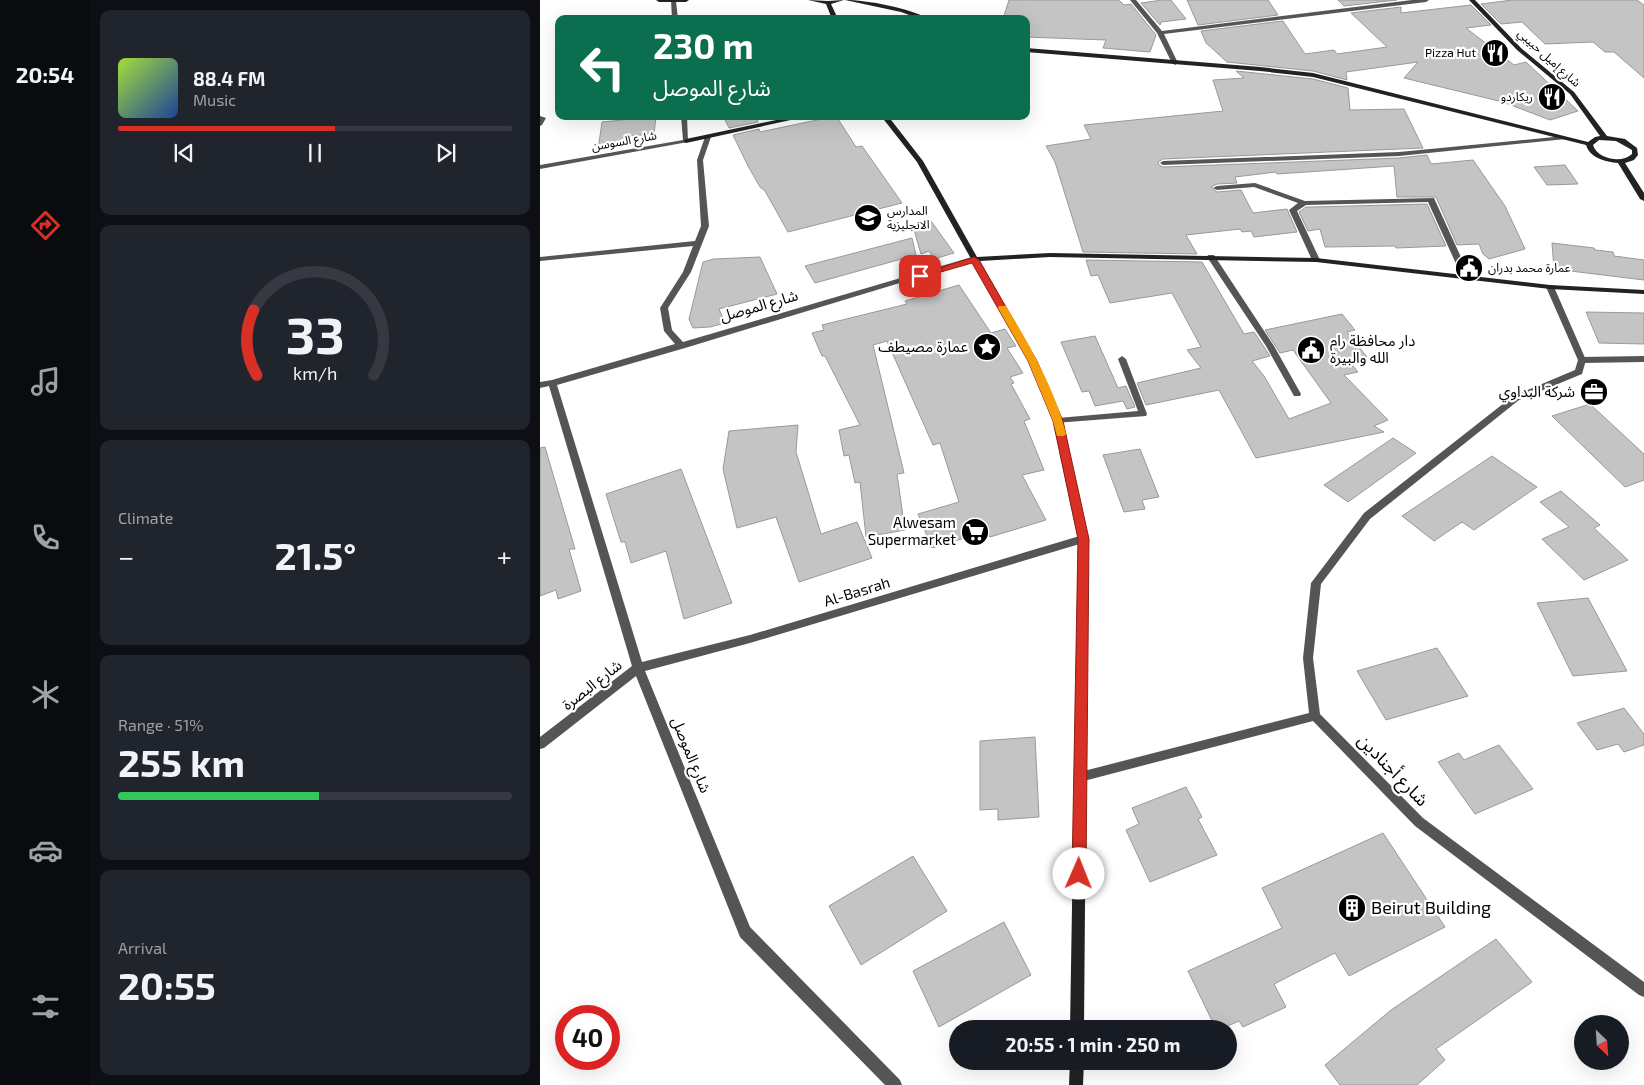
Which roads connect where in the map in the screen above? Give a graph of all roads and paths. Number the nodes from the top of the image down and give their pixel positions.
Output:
1 (659, 0) edge
2 (686, 0) edge
3 (811, 0) edge
4 (841, 0) edge
5 (848, 0) edge
6 (1133, 0) edge
7 (1426, 0) edge
8 (1472, 0) edge
9 (673, 1) edge
10 (828, 3) junction
11 (675, 15) edge
12 (833, 15) edge
13 (914, 15) edge
14 (1160, 33) junction
15 (1030, 50) edge
16 (1175, 63) junction
17 (540, 118) edge
18 (684, 120) edge
19 (787, 120) edge
20 (887, 120) edge
21 (540, 124) edge
22 (708, 137) junction
23 (1564, 138) junction
24 (1605, 138) junction
25 (686, 141) junction
26 (1589, 144) junction
27 (1636, 154) junction
28 (1644, 156) edge
29 (1620, 161) junction
30 (1163, 163) dead end
31 (540, 167) edge
32 (1217, 188) dead end
33 (1644, 199) edge
34 (1304, 203) junction
35 (698, 242) junction
36 (1211, 257) junction
37 (540, 259) edge
38 (974, 260) junction
39 (1316, 260) junction
40 (1466, 277) junction
41 (1550, 287) junction
42 (1644, 292) edge
43 (682, 346) junction
44 (1122, 359) dead end
45 (1582, 360) junction
46 (1644, 360) edge
47 (552, 383) junction
48 (540, 384) edge
49 (1297, 394) dead end
50 (1058, 421) junction
51 (1083, 539) junction
52 (638, 668) junction
53 (1315, 716) junction
54 (540, 744) edge
55 (1080, 776) junction
56 (1644, 990) edge
57 (1077, 1020) edge
58 (1076, 1070) edge
59 (895, 1085) edge
60 (1076, 1085) edge

1 - 9 street
2 - 9 street
3 - 10 street
4 - 10 street
5 - 13 street
6 - 14 street
7 - 14 street
8 - 24 street, شارع إميل حبيبي
9 - 11 street
10 - 12 street
14 - 16 street
15 - 16 street
16 - 23 street
17 - 21 street
18 - 25 street
19 - 22 street
20 - 38 street
22 - 25 street
22 - 35 street
23 - 26 street
23 - 30 street
24 - 26 street
24 - 27 street
25 - 31 street, شارع السوسن
26 - 29 street
27 - 28 street
27 - 29 street
29 - 33 street
32 - 34 street
34 - 39 street
34 - 40 street
35 - 37 street
35 - 43 street
36 - 38 street
36 - 39 street
36 - 49 street
38 - 43 street, شارع الموصل
38 - 50 street
39 - 40 street
40 - 41 street
41 - 42 street
41 - 45 street
43 - 47 street, شارع الموصل
44 - 50 street
45 - 46 street
45 - 53 street
47 - 48 street, شارع الموصل
47 - 52 street, شارع الموصل
50 - 51 street
51 - 52 street, Al-Basrah
51 - 55 street
52 - 54 street, شارع البصرة
52 - 59 street, شارع الموصل
53 - 55 street
53 - 56 street, شارع أجنادين
55 - 57 street
58 - 60 street

